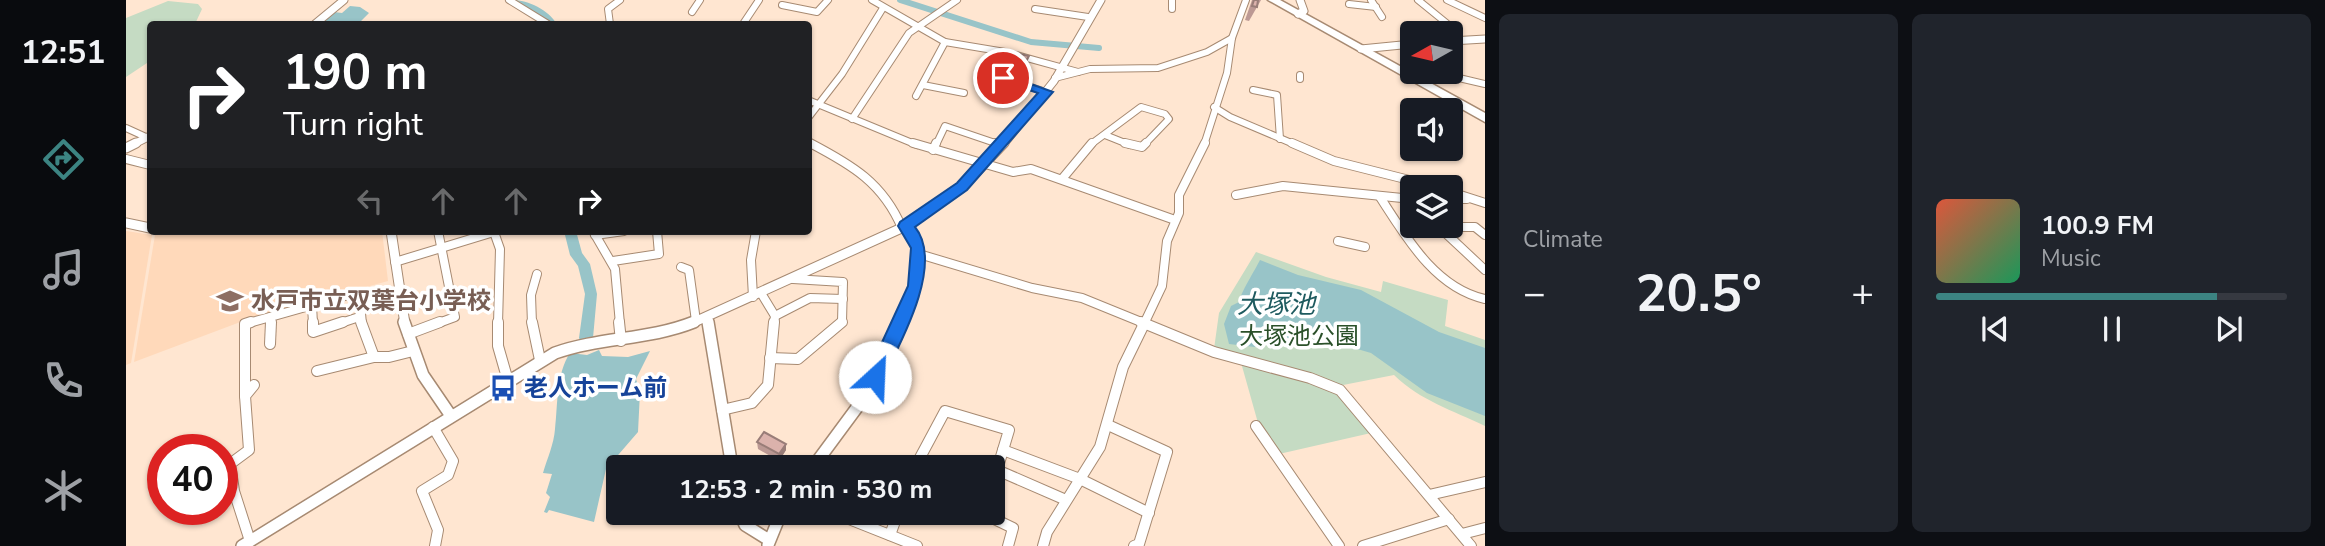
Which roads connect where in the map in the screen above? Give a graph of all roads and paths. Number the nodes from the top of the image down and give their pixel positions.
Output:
1 (344, 0) edge
2 (509, 0) edge
3 (620, 0) edge
4 (701, 0) edge
5 (759, 0) edge
6 (828, 0) edge
7 (872, 0) edge
8 (941, 0) edge
9 (1045, 0) edge
10 (1101, 0) edge
11 (1172, 0) edge
12 (1246, 0) edge
13 (1273, 0) edge
14 (1300, 0) edge
15 (1371, 0) edge
16 (1418, 0) edge
17 (1447, 0) edge
18 (955, 2) edge
19 (1349, 4) dead end
20 (782, 5) dead end
21 (1376, 7) junction
22 (883, 8) junction
23 (1172, 9) dead end
24 (692, 12) dead end
25 (1298, 14) junction
26 (1483, 15) edge
27 (1088, 17) junction
28 (1382, 18) dead end
29 (319, 21) edge
30 (544, 21) edge
31 (609, 21) edge
32 (745, 21) edge
33 (1444, 21) edge
34 (916, 26) junction
35 (1232, 38) junction
36 (1485, 39) edge
37 (1463, 40) edge
38 (945, 42) junction
39 (1400, 45) edge
40 (1361, 49) junction
41 (1060, 67) junction
42 (982, 71) dead end
43 (1400, 71) edge
44 (1078, 72) junction
45 (1055, 78) junction
46 (1463, 79) edge
47 (1424, 84) edge
48 (1485, 84) edge
49 (923, 85) junction
50 (1253, 90) dead end
51 (1046, 92) junction
52 (964, 93) dead end
53 (916, 96) dead end
54 (812, 101) edge
55 (820, 104) junction
56 (1214, 107) junction
57 (812, 113) edge
58 (1485, 118) edge
59 (852, 119) junction
60 (126, 128) edge
61 (1105, 135) junction
62 (147, 136) edge
63 (147, 138) edge
64 (1280, 139) junction
65 (812, 144) edge
66 (1001, 145) junction
67 (126, 148) edge
68 (933, 150) junction
69 (126, 159) edge
70 (985, 162) junction
71 (147, 164) edge
72 (1400, 178) edge
73 (1062, 179) junction
74 (1236, 195) dead end
75 (1463, 196) edge
76 (1380, 197) junction
77 (1400, 198) edge
78 (1463, 199) edge
79 (1473, 199) junction
80 (1485, 203) edge
81 (1175, 220) junction
82 (126, 223) edge
83 (147, 227) edge
84 (904, 227) junction
85 (392, 235) edge
86 (439, 235) edge
87 (486, 235) edge
88 (497, 235) edge
89 (595, 235) edge
90 (657, 235) edge
91 (755, 235) edge
92 (1485, 235) edge
93 (1338, 241) dead end
94 (1365, 247) dead end
95 (442, 248) junction
96 (919, 254) junction
97 (613, 261) junction
98 (396, 262) junction
99 (681, 267) dead end
100 (1485, 270) edge
101 (537, 274) dead end
102 (793, 279) junction
103 (757, 295) junction
104 (842, 299) junction
105 (1485, 299) edge
106 (312, 305) junction
107 (775, 316) junction
108 (271, 317) junction
109 (359, 317) junction
110 (701, 319) junction
111 (1145, 325) junction
112 (408, 334) junction
113 (621, 341) junction
114 (270, 344) dead end
115 (413, 351) junction
116 (374, 357) junction
117 (770, 358) junction
118 (540, 360) junction
119 (317, 371) dead end
120 (508, 381) junction
121 (254, 385) dead end
122 (245, 396) junction
123 (722, 410) junction
124 (451, 416) junction
125 (1108, 425) junction
126 (1256, 426) dead end
127 (433, 427) junction
128 (1003, 450) junction
129 (730, 455) edge
130 (822, 455) edge
131 (921, 455) edge
132 (1080, 478) junction
133 (1485, 482) edge
134 (1429, 495) junction
135 (1066, 500) junction
136 (1149, 513) junction
137 (1449, 519) junction
138 (1005, 524) edge
139 (745, 525) edge
140 (776, 525) edge
141 (865, 525) edge
142 (894, 525) edge
143 (1485, 528) edge
144 (1462, 534) junction
145 (890, 535) junction
146 (768, 543) edge
147 (246, 544) edge
148 (435, 546) edge
149 (917, 546) edge
150 (1008, 546) edge
151 (1043, 546) edge
152 (1134, 546) edge
153 (1339, 546) edge
154 (1363, 546) edge
155 (1471, 546) edge

1 - 29 street
2 - 30 street
3 - 31 street
4 - 24 street
5 - 32 street
6 - 20 street
7 - 22 street
8 - 18 street
9 - 27 street
10 - 27 street
11 - 23 street
12 - 35 street
13 - 25 highway
14 - 25 street
15 - 21 street
16 - 33 street
17 - 26 street
18 - 34 street
19 - 21 street
21 - 28 street
22 - 34 street
22 - 55 street
25 - 40 highway
27 - 41 street
34 - 38 street
34 - 59 street
35 - 44 street
35 - 56 street
36 - 37 street
38 - 41 street
38 - 49 street
39 - 40 street
40 - 43 highway
41 - 44 street
41 - 45 street
42 - 51 street
44 - 45 street
45 - 51 street
46 - 48 street
47 - 58 highway
49 - 52 street
49 - 53 street
50 - 64 street
51 - 66 street
54 - 55 street
55 - 57 street
55 - 59 street
56 - 64 street
56 - 81 street
59 - 68 street
60 - 62 street
61 - 61 street
61 - 73 street
63 - 67 street
64 - 72 street
65 - 84 street
66 - 68 street
66 - 70 street
68 - 70 street
69 - 71 street
70 - 73 street
70 - 84 street
73 - 81 street
74 - 76 street
75 - 79 street
76 - 77 street
76 - 105 street
78 - 79 street
79 - 80 street
81 - 111 street
82 - 83 street
84 - 96 street
84 - 102 street
85 - 98 street
86 - 95 street
87 - 95 street
88 - 120 street
89 - 97 street
90 - 97 street
91 - 103 street
92 - 100 street
93 - 94 street
95 - 98 street
95 - 112 street
96 - 111 street
96 - 130 street
97 - 113 street
98 - 112 street
99 - 110 street
101 - 118 street
102 - 103 street
102 - 104 street
103 - 107 street
103 - 110 street
104 - 107 street
104 - 117 street
106 - 108 street
106 - 109 street
106 - 109 street
107 - 117 street
108 - 114 street
108 - 122 street
109 - 116 street
110 - 113 street
110 - 123 street
111 - 125 street
111 - 134 street
112 - 115 street
113 - 118 street
115 - 116 street
115 - 124 street
116 - 119 street
117 - 123 street
118 - 120 street
120 - 124 street
121 - 122 street
122 - 147 street
123 - 129 street
124 - 127 street
125 - 132 street
125 - 136 street
126 - 153 street
127 - 147 street
127 - 148 street
128 - 131 street
128 - 132 street
128 - 135 street
132 - 135 street
132 - 136 street
133 - 134 street
134 - 137 street
135 - 151 street
136 - 152 street
137 - 144 street
137 - 154 street
138 - 150 street
139 - 146 street
140 - 146 street
141 - 145 street
142 - 145 street
143 - 144 street
144 - 155 street
145 - 149 street

